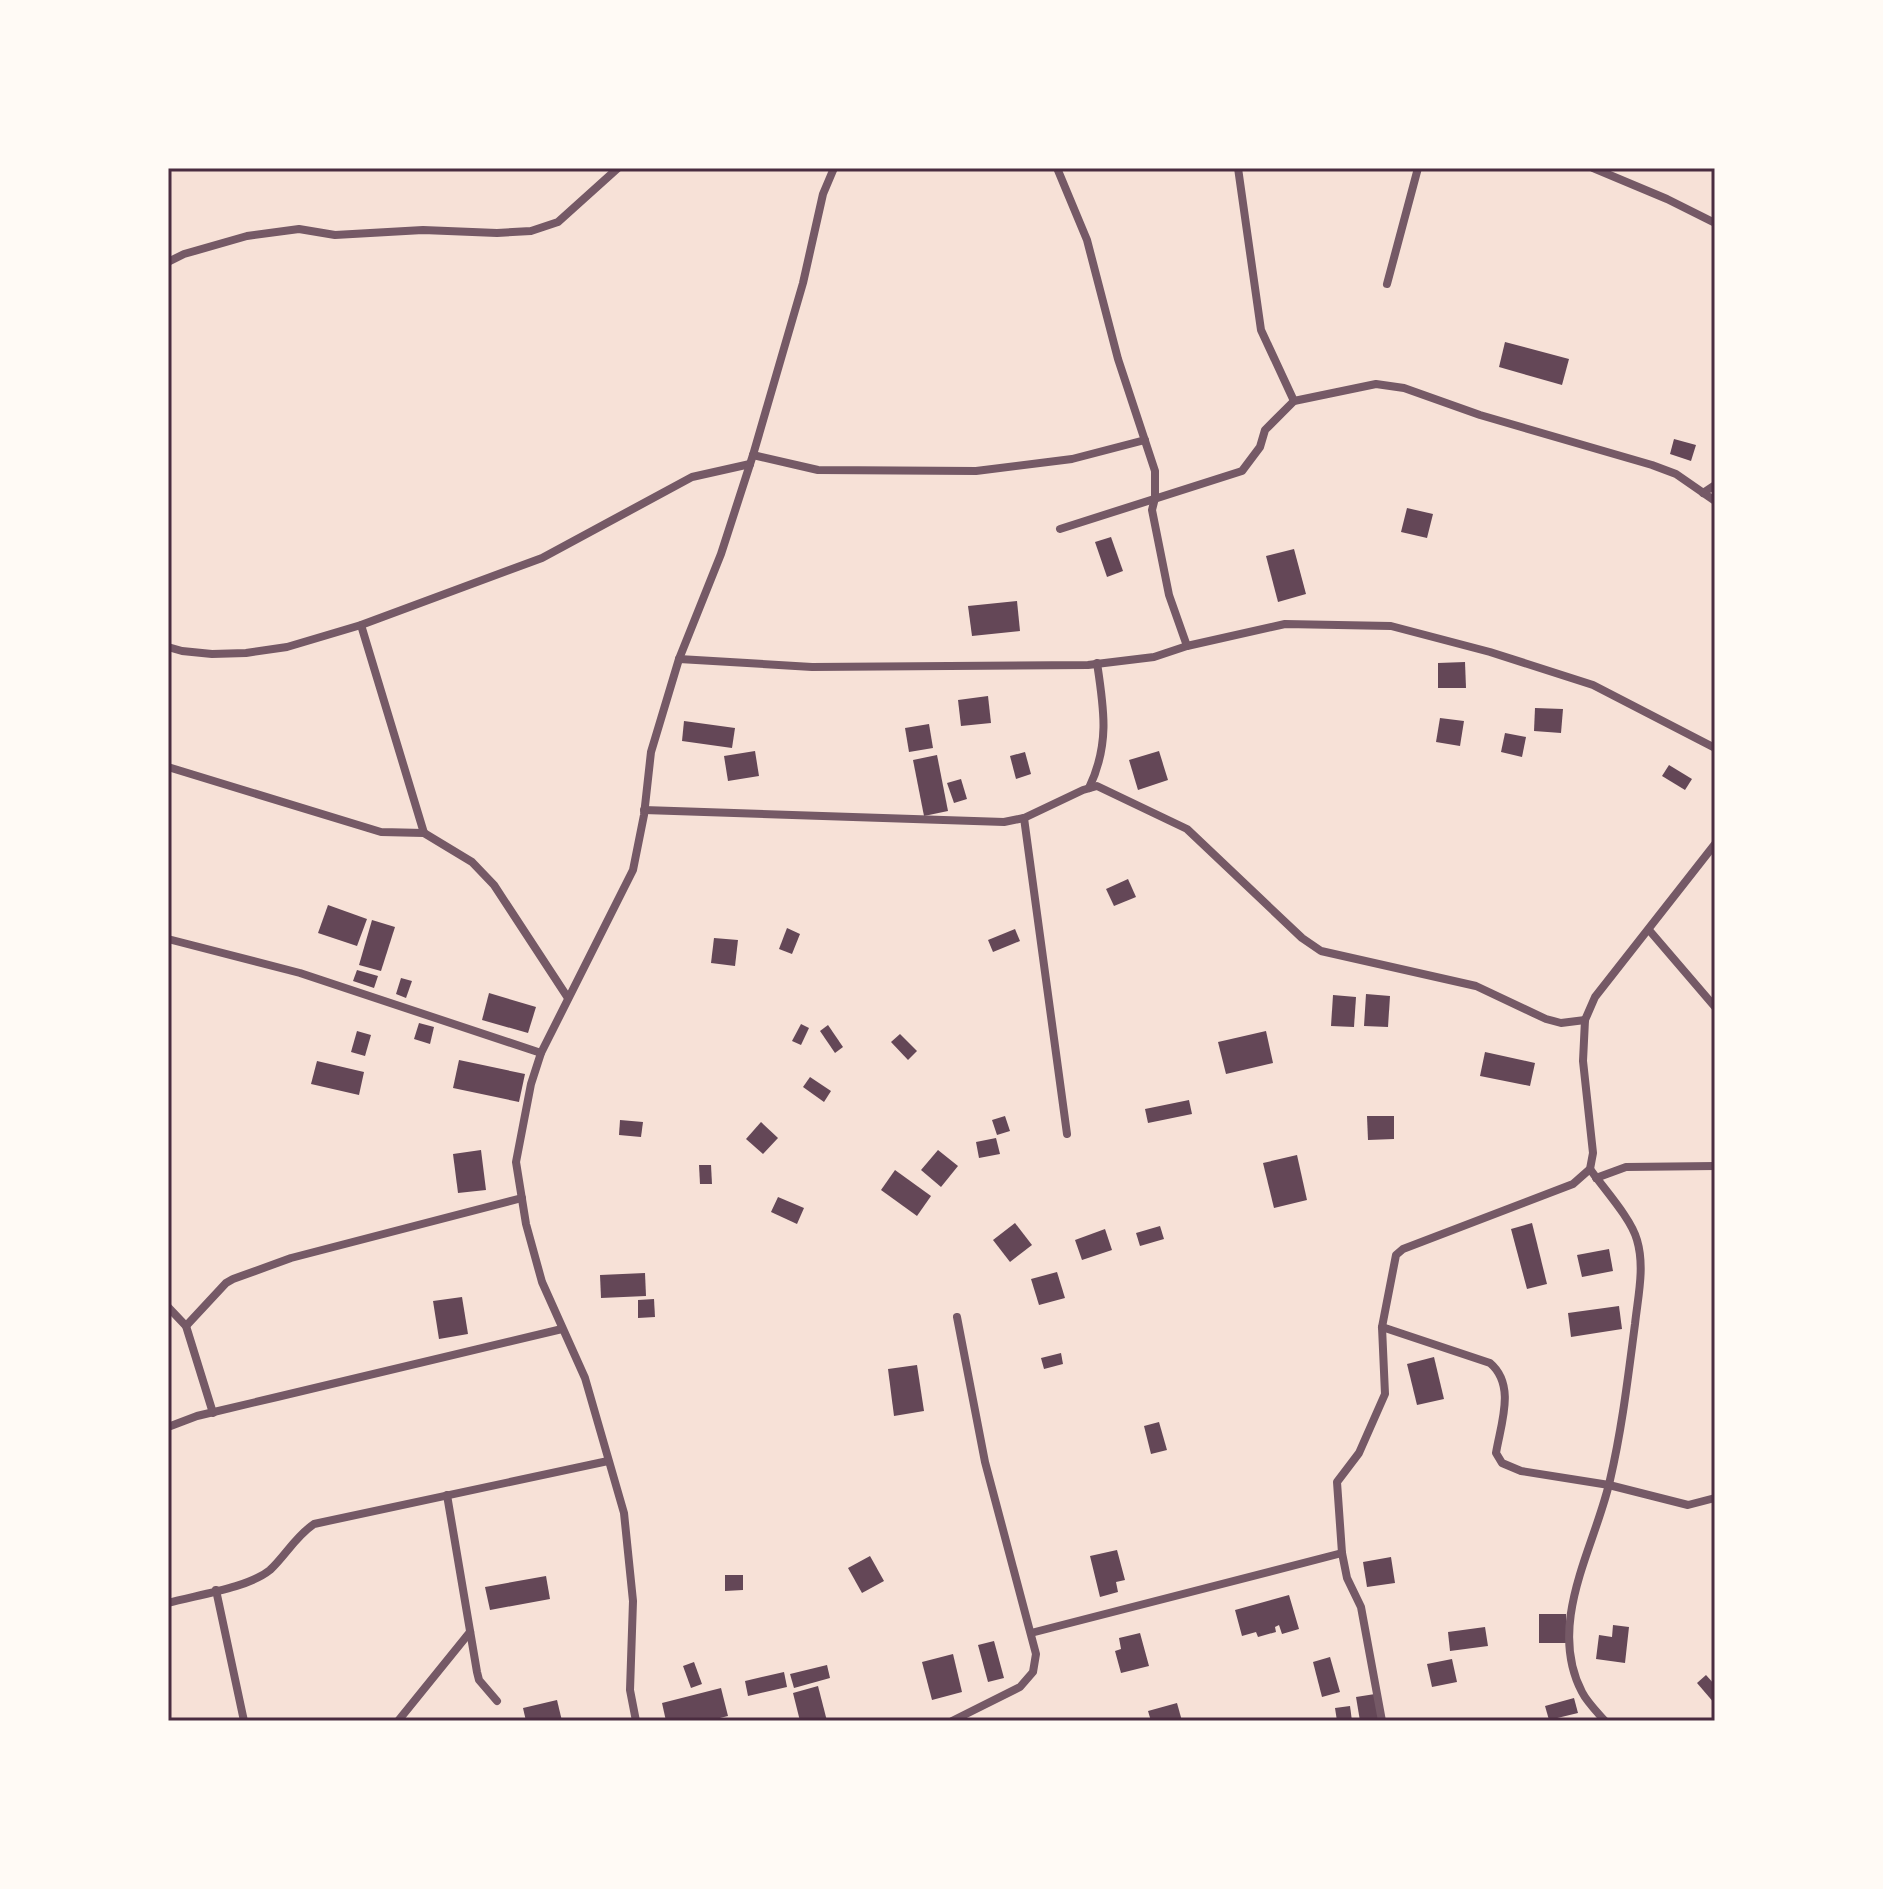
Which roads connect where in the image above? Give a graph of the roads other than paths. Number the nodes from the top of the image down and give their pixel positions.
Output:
1 (618, 168) edge
2 (834, 168) edge
3 (1057, 168) edge
4 (1238, 168) edge
5 (1418, 168) edge
6 (1593, 168) edge
7 (1715, 223) edge
8 (168, 262) edge
9 (1387, 284) dead end
10 (1294, 401) junction
11 (1145, 440) junction
12 (751, 459) junction
13 (1715, 485) edge
14 (1703, 493) junction
15 (1155, 498) junction
16 (1715, 501) edge
17 (1060, 529) dead end
18 (361, 625) junction
19 (1187, 646) junction
20 (168, 647) edge
21 (679, 659) junction
22 (1097, 663) junction
23 (1715, 748) edge
24 (168, 767) edge
25 (1089, 788) junction
26 (644, 810) junction
27 (1024, 818) junction
28 (424, 833) junction
29 (1715, 844) edge
30 (1649, 930) junction
31 (168, 939) edge
32 (568, 998) junction
33 (1715, 1007) edge
34 (1585, 1020) junction
35 (541, 1053) junction
36 (1067, 1134) dead end
37 (1715, 1166) edge
38 (1590, 1169) junction
39 (1596, 1178) junction
40 (522, 1198) junction
41 (168, 1307) edge
42 (957, 1317) dead end
43 (186, 1326) junction
44 (1382, 1327) junction
45 (562, 1329) junction
46 (213, 1413) junction
47 (168, 1427) edge
48 (608, 1461) junction
49 (1609, 1485) junction
50 (447, 1495) junction
51 (1715, 1498) edge
52 (1342, 1553) junction
53 (216, 1590) junction
54 (168, 1603) edge
55 (470, 1632) junction
56 (1031, 1633) junction
57 (497, 1701) dead end
58 (244, 1721) edge
59 (398, 1721) edge
60 (636, 1721) edge
61 (952, 1721) edge
62 (1382, 1721) edge
63 (1605, 1721) edge

1 - 8 street
2 - 12 street
3 - 11 street
4 - 10 street
5 - 9 street
6 - 7 street
10 - 14 street
10 - 15 street
11 - 12 street
11 - 15 street
12 - 18 street
12 - 21 street
13 - 14 street
14 - 16 street
15 - 17 street
15 - 19 street
18 - 20 street
18 - 28 street
19 - 22 street
19 - 23 street
21 - 22 street
21 - 26 street
22 - 25 street
24 - 28 street
25 - 27 street
25 - 34 street
26 - 27 street
26 - 32 street
27 - 36 street
28 - 32 street
29 - 30 street
30 - 33 street
30 - 34 street
31 - 35 street
32 - 35 street
34 - 38 street
35 - 40 street
37 - 39 street
38 - 39 street
38 - 44 street
39 - 49 street
40 - 43 street
40 - 45 street
41 - 43 street
42 - 56 street
43 - 46 street
44 - 49 street
44 - 52 street
45 - 46 street
45 - 48 street
46 - 47 street
48 - 50 street
48 - 60 street
49 - 51 street
49 - 63 street
50 - 53 street
50 - 55 street
52 - 56 street
52 - 62 street
53 - 54 street
53 - 58 street
55 - 57 street
55 - 59 street
56 - 61 street

